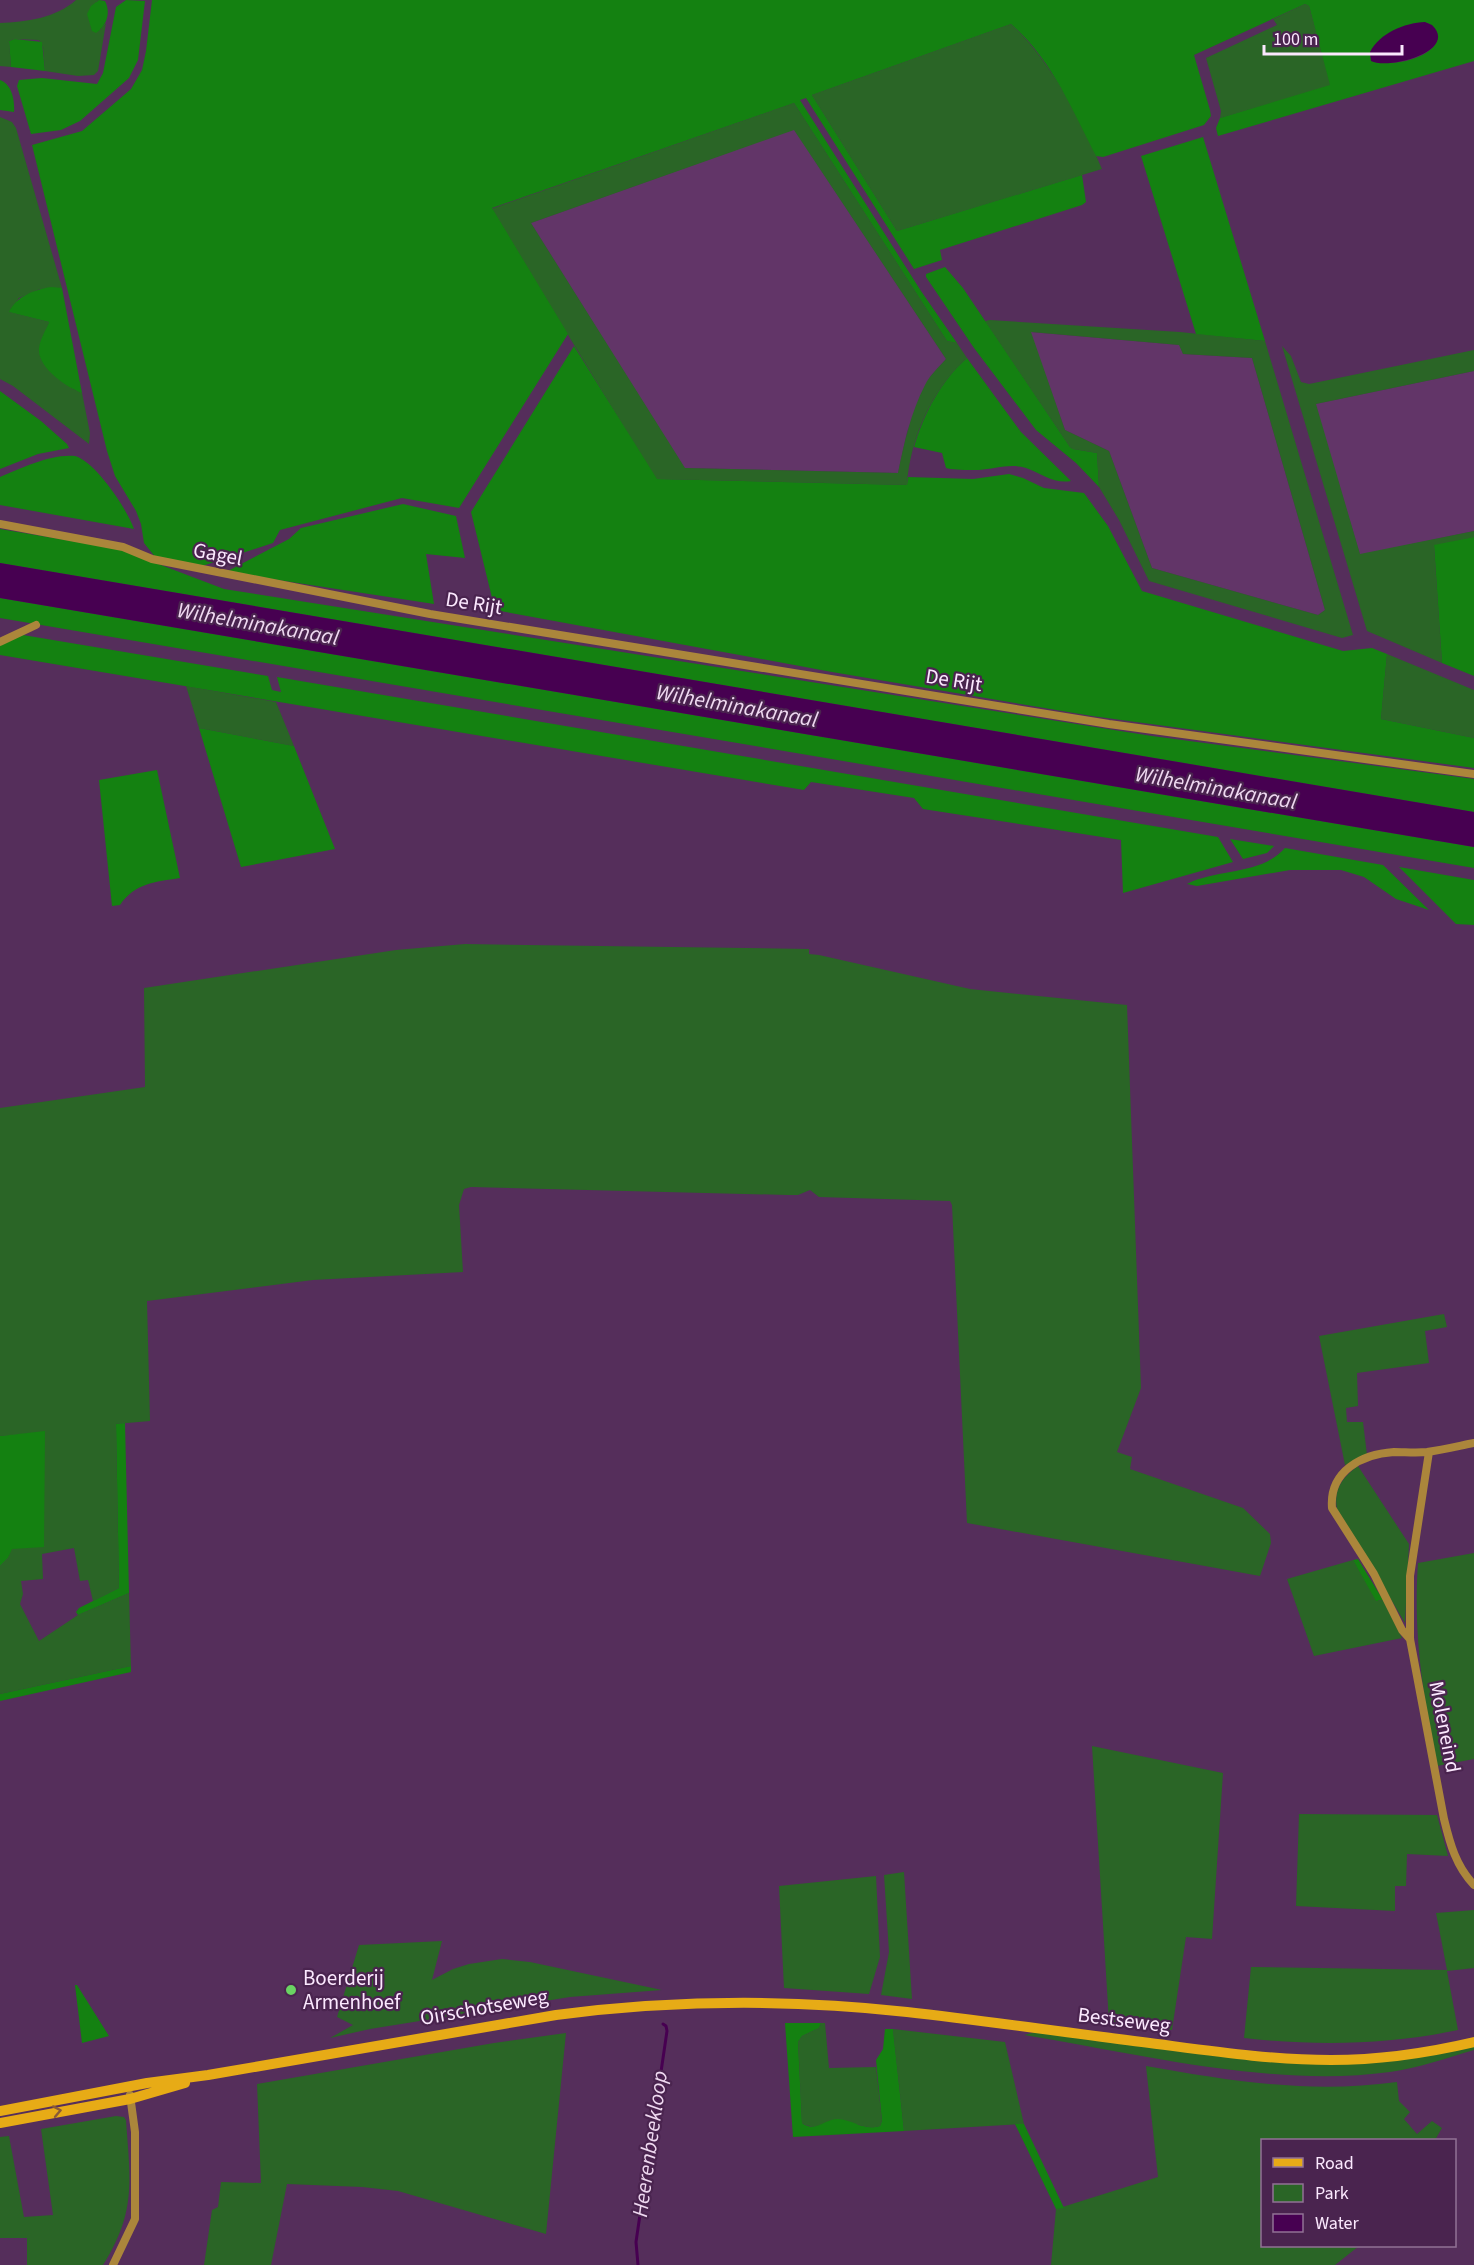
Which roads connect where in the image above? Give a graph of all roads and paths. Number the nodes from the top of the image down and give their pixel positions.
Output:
1 (0, 524) edge
2 (430, 614) joint
3 (36, 625) dead end
4 (0, 642) edge
5 (1474, 774) edge
6 (1474, 1443) edge
7 (1429, 1452) junction
8 (1410, 1639) junction
9 (1474, 1885) edge
10 (769, 2003) joint
11 (1474, 2042) edge
12 (208, 2075) junction
13 (128, 2086) junction
14 (130, 2099) junction
15 (0, 2111) edge
16 (0, 2123) edge
17 (113, 2265) edge

1 - 2 street, Gagel
2 - 5 street, De Rijt
3 - 4 street
6 - 7 street
7 - 8 street, Moleneind
7 - 8 street, Moleneind
8 - 9 street, Moleneind
10 - 11 main road, Bestseweg
10 - 12 main road, Oirschotseweg
12 - 13 main road, Oirschotseweg
12 - 14 main road, Oirschotseweg
13 - 14 street
13 - 15 main road, Oirschotseweg
16 -> 14 main road, Oirschotseweg
14 - 17 street

